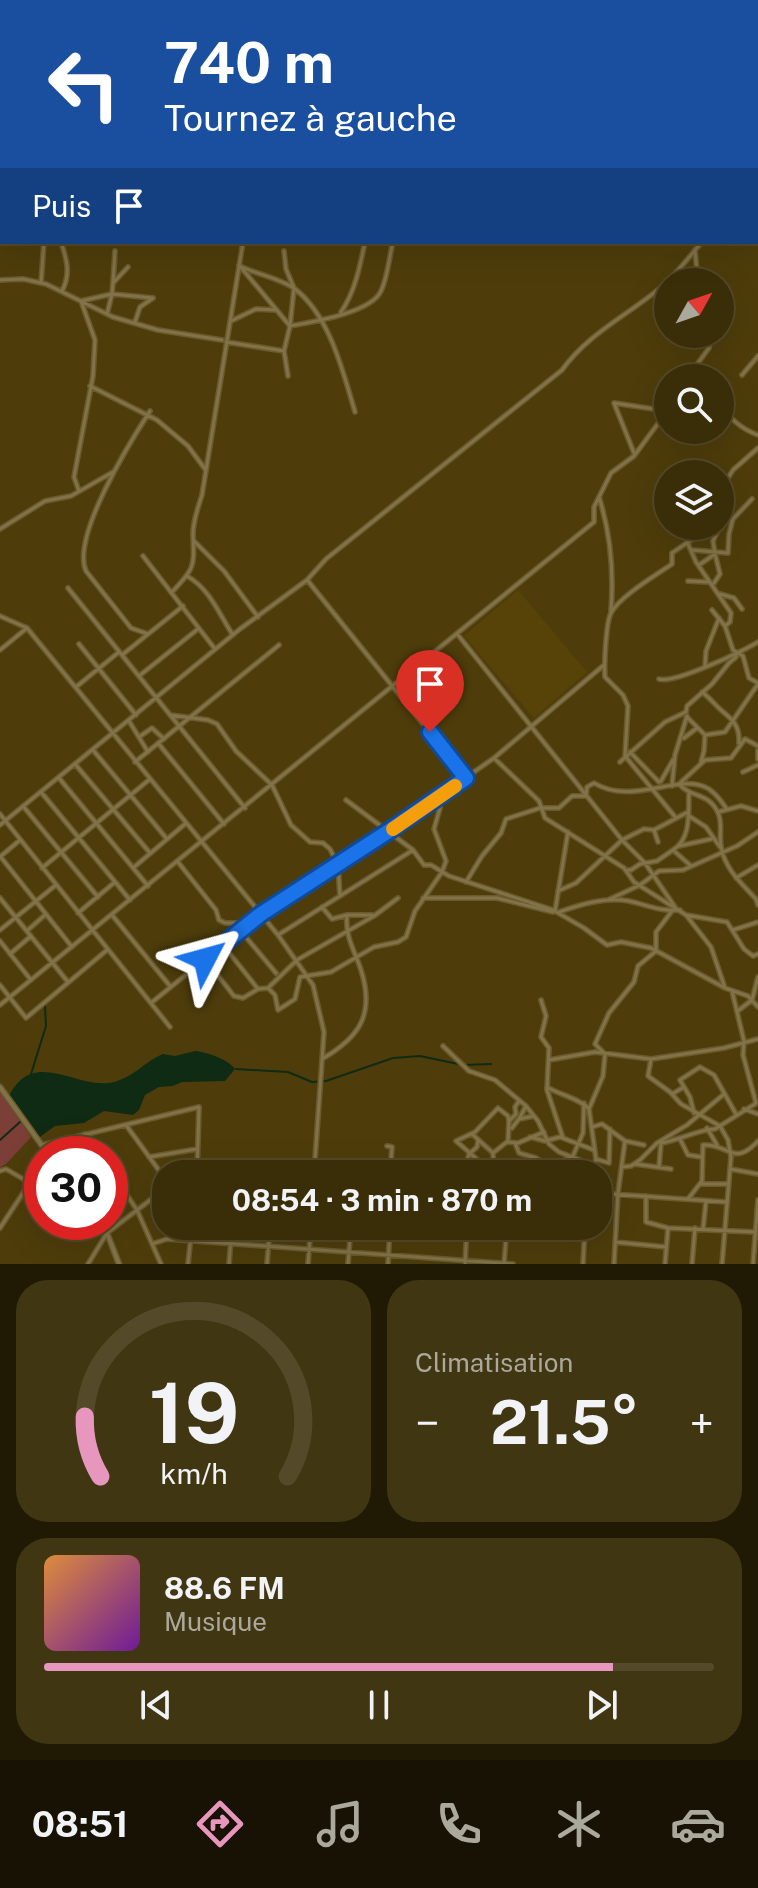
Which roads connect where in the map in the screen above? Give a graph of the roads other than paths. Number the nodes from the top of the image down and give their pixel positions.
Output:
1 (44, 244) edge
2 (62, 244) edge
3 (243, 244) edge
4 (364, 244) edge
5 (393, 244) edge
6 (700, 244) edge
7 (695, 250) junction
8 (115, 251) dead end
9 (284, 251) dead end
10 (239, 265) junction
11 (128, 267) dead end
12 (697, 268) edge
13 (0, 280) edge
14 (41, 283) junction
15 (113, 283) junction
16 (294, 288) junction
17 (62, 291) junction
18 (112, 294) junction
19 (81, 301) junction
20 (349, 301) junction
21 (353, 309) junction
22 (276, 310) junction
23 (107, 314) junction
24 (339, 316) junction
25 (321, 321) junction
26 (229, 322) junction
27 (135, 323) junction
28 (290, 326) junction
29 (224, 341) junction
30 (284, 351) junction
31 (758, 356) edge
32 (742, 375) dead end
33 (288, 376) dead end
34 (90, 385) junction
35 (654, 408) edge
36 (355, 412) dead end
37 (149, 413) junction
38 (734, 422) edge
39 (654, 429) edge
40 (758, 435) edge
41 (758, 448) edge
42 (635, 455) junction
43 (205, 469) junction
44 (734, 469) edge
45 (113, 472) junction
46 (79, 491) junction
47 (599, 496) junction
48 (752, 499) dead end
49 (734, 518) edge
50 (0, 529) edge
51 (693, 540) edge
52 (713, 540) edge
53 (729, 540) edge
54 (194, 541) junction
55 (688, 544) junction
56 (692, 550) junction
57 (714, 553) junction
58 (143, 556) dead end
59 (699, 566) junction
60 (187, 576) junction
61 (307, 580) junction
62 (688, 581) dead end
63 (713, 583) junction
64 (68, 588) dead end
65 (172, 592) junction
66 (720, 594) junction
67 (183, 606) junction
68 (742, 609) dead end
69 (712, 610) dead end
70 (611, 611) junction
71 (0, 616) edge
72 (258, 617) junction
73 (719, 618) junction
74 (725, 626) junction
75 (27, 628) junction
76 (200, 628) junction
77 (148, 634) junction
78 (233, 635) junction
79 (458, 635) junction
80 (758, 642) edge
81 (79, 644) dead end
82 (731, 644) junction
83 (279, 645) dead end
84 (215, 649) junction
85 (0, 650) edge
86 (120, 653) junction
87 (736, 654) junction
88 (729, 656) junction
89 (729, 663) junction
90 (604, 665) junction
91 (705, 666) junction
92 (99, 668) junction
93 (139, 676) junction
94 (659, 679) dead end
95 (758, 683) edge
96 (394, 687) junction
97 (75, 688) junction
98 (702, 692) junction
99 (157, 699) junction
100 (687, 714) junction
101 (136, 715) junction
102 (170, 715) junction
103 (190, 717) junction
104 (129, 721) junction
105 (733, 721) junction
106 (531, 725) junction
107 (179, 726) junction
108 (698, 727) junction
109 (112, 734) junction
110 (705, 735) junction
111 (139, 737) junction
112 (164, 739) junction
113 (681, 740) junction
114 (158, 743) junction
115 (739, 744) junction
116 (758, 748) edge
117 (93, 750) junction
118 (148, 752) junction
119 (630, 752) junction
120 (625, 756) junction
121 (494, 758) junction
122 (675, 758) junction
123 (758, 759) edge
124 (135, 762) junction
125 (620, 762) dead end
126 (701, 762) junction
127 (75, 764) junction
128 (758, 765) edge
129 (743, 772) dead end
130 (59, 778) junction
131 (466, 778) junction
132 (150, 779) junction
133 (659, 782) junction
134 (272, 785) junction
135 (672, 786) junction
136 (680, 786) junction
137 (661, 787) junction
138 (652, 789) junction
139 (41, 792) junction
140 (689, 793) junction
141 (130, 795) junction
142 (587, 795) junction
143 (440, 796) junction
144 (346, 800) dead end
145 (23, 806) junction
146 (245, 808) junction
147 (542, 808) junction
148 (726, 808) junction
149 (113, 809) junction
150 (758, 811) edge
151 (718, 812) junction
152 (0, 814) edge
153 (689, 814) junction
154 (676, 818) junction
155 (5, 821) junction
156 (96, 823) junction
157 (186, 823) junction
158 (224, 824) junction
159 (0, 825) edge
160 (654, 830) junction
161 (389, 831) junction
162 (568, 832) junction
163 (758, 832) edge
164 (79, 838) junction
165 (167, 839) junction
166 (713, 839) junction
167 (20, 840) junction
168 (622, 840) junction
169 (202, 842) junction
170 (658, 842) dead end
171 (679, 846) junction
172 (721, 849) junction
173 (413, 850) junction
174 (673, 850) junction
175 (61, 852) junction
176 (150, 853) junction
177 (0, 856) edge
178 (606, 856) junction
179 (178, 862) junction
180 (645, 863) junction
181 (338, 865) junction
182 (758, 865) edge
183 (691, 866) junction
184 (42, 868) junction
185 (133, 868) junction
186 (624, 868) junction
187 (442, 872) junction
188 (653, 876) junction
189 (736, 878) junction
190 (115, 882) junction
191 (466, 882) junction
192 (56, 885) junction
193 (640, 885) junction
194 (148, 886) junction
195 (558, 891) junction
196 (340, 896) junction
197 (98, 897) junction
198 (0, 898) edge
199 (398, 898) dead end
200 (423, 898) junction
201 (130, 900) junction
202 (608, 900) junction
203 (36, 901) junction
204 (758, 905) edge
205 (322, 907) junction
206 (673, 909) junction
207 (556, 912) junction
208 (78, 913) junction
209 (46, 914) junction
210 (261, 914) junction
211 (112, 915) junction
212 (347, 915) junction
213 (686, 915) junction
214 (374, 916) junction
215 (16, 917) junction
216 (758, 922) edge
217 (249, 923) junction
218 (0, 930) edge
219 (240, 930) junction
220 (346, 930) junction
221 (733, 930) junction
222 (26, 931) junction
223 (93, 931) junction
224 (278, 935) junction
225 (31, 936) junction
226 (0, 941) edge
227 (222, 945) junction
228 (72, 947) junction
229 (108, 949) junction
230 (656, 951) junction
231 (10, 954) junction
232 (758, 954) edge
233 (355, 958) junction
234 (205, 959) junction
235 (297, 960) junction
236 (52, 963) junction
237 (276, 973) dead end
238 (309, 977) junction
239 (758, 977) edge
240 (31, 980) junction
241 (68, 982) junction
242 (0, 985) edge
243 (171, 987) junction
244 (268, 988) junction
245 (725, 988) junction
246 (258, 989) junction
247 (732, 991) junction
248 (10, 997) junction
249 (541, 1000) dead end
250 (752, 1000) junction
251 (151, 1003) junction
252 (0, 1005) edge
253 (758, 1007) edge
254 (738, 1011) junction
255 (170, 1027) dead end
256 (758, 1039) edge
257 (744, 1041) junction
258 (443, 1046) dead end
259 (605, 1054) junction
260 (322, 1059) junction
261 (651, 1059) junction
262 (549, 1060) junction
263 (0, 1087) edge
264 (547, 1087) junction
265 (684, 1087) junction
266 (672, 1094) junction
267 (724, 1094) junction
268 (519, 1101) junction
269 (584, 1103) junction
270 (757, 1103) edge
271 (526, 1106) junction
272 (589, 1109) junction
273 (744, 1109) junction
274 (694, 1113) junction
275 (736, 1114) junction
276 (758, 1114) edge
277 (699, 1115) junction
278 (534, 1116) junction
279 (519, 1119) junction
280 (509, 1121) junction
281 (126, 1125) junction
282 (720, 1126) junction
283 (592, 1127) junction
284 (610, 1128) junction
285 (707, 1128) junction
286 (510, 1131) junction
287 (544, 1132) junction
288 (85, 1134) joint
289 (472, 1134) junction
290 (35, 1136) edge
291 (77, 1136) edge
292 (530, 1137) junction
293 (563, 1138) junction
294 (680, 1139) junction
295 (478, 1141) junction
296 (548, 1141) junction
297 (625, 1141) junction
298 (758, 1141) edge
299 (507, 1142) junction
300 (515, 1143) junction
301 (659, 1143) junction
302 (578, 1144) junction
303 (644, 1145) dead end
304 (717, 1145) junction
305 (387, 1146) dead end
306 (198, 1148) junction
307 (594, 1150) junction
308 (493, 1153) junction
309 (469, 1154) junction
310 (731, 1154) junction
311 (149, 1157) junction
312 (701, 1157) junction
313 (572, 1158) junction
314 (596, 1159) joint
315 (198, 1160) edge
316 (315, 1160) edge
317 (391, 1160) edge
318 (468, 1160) edge
319 (480, 1160) edge
320 (493, 1160) edge
321 (539, 1160) edge
322 (566, 1160) edge
323 (579, 1160) edge
324 (152, 1161) edge
325 (635, 1164) junction
326 (622, 1167) junction
327 (659, 1167) junction
328 (671, 1169) dead end
329 (730, 1169) junction
330 (0, 1171) edge
331 (758, 1174) edge
332 (24, 1180) edge
333 (700, 1184) junction
334 (729, 1184) junction
335 (24, 1192) edge
336 (612, 1193) edge
337 (618, 1193) junction
338 (646, 1196) junction
339 (128, 1197) edge
340 (152, 1199) edge
341 (688, 1199) junction
342 (706, 1200) junction
343 (758, 1200) edge
344 (727, 1202) junction
345 (137, 1210) junction
346 (128, 1216) edge
347 (0, 1228) edge
348 (668, 1228) junction
349 (695, 1228) junction
350 (703, 1229) junction
351 (725, 1231) junction
352 (755, 1232) junction
353 (100, 1240) edge
354 (109, 1240) edge
355 (230, 1240) edge
356 (269, 1240) edge
357 (310, 1240) edge
358 (350, 1240) edge
359 (389, 1240) edge
360 (466, 1240) edge
361 (506, 1240) edge
362 (584, 1240) edge
363 (190, 1241) junction
364 (615, 1242) junction
365 (152, 1244) junction
366 (230, 1244) junction
367 (269, 1247) junction
368 (666, 1247) junction
369 (309, 1250) junction
370 (349, 1253) junction
371 (388, 1255) junction
372 (758, 1258) edge
373 (465, 1262) edge
374 (753, 1263) edge
375 (88, 1264) edge
376 (119, 1264) edge
377 (161, 1264) edge
378 (188, 1264) edge
379 (229, 1264) edge
380 (267, 1264) edge
381 (308, 1264) edge
382 (348, 1264) edge
383 (388, 1264) edge
384 (504, 1264) edge
385 (513, 1264) edge
386 (583, 1264) edge
387 (614, 1264) edge
388 (665, 1264) edge
389 (692, 1264) edge
390 (722, 1264) edge

1 - 14 street
2 - 17 street
3 - 10 street
4 - 20 street
5 - 21 street
6 - 7 street
7 - 12 street
7 - 61 street
8 - 15 street
9 - 16 street
10 - 16 street
10 - 22 street
10 - 26 street
11 - 15 street
13 - 14 street
14 - 17 street
15 - 18 street
16 - 25 street
16 - 28 street
17 - 19 street
18 - 19 street
18 - 23 street
18 - 27 street
19 - 23 street
19 - 34 street
20 - 21 street
20 - 24 street
21 - 24 street
22 - 26 street
22 - 28 street
23 - 27 street
24 - 25 street
25 - 28 street
25 - 36 street
26 - 29 street
27 - 29 street
28 - 30 street
29 - 30 street
29 - 43 street
30 - 33 street
31 - 32 street
34 - 37 street
34 - 46 street
35 - 42 street
37 - 43 street
37 - 45 street
38 - 40 street
39 - 42 street
41 - 44 street
42 - 47 street
43 - 54 street
45 - 46 street
45 - 77 street
46 - 50 street
47 - 70 street
47 - 79 street
48 - 49 street
51 - 55 street
52 - 57 street
53 - 57 street
54 - 60 street
54 - 72 street
55 - 56 street
55 - 70 street
56 - 57 street
56 - 59 street
57 - 59 street
57 - 63 street
58 - 65 street
59 - 63 street
60 - 65 street
60 - 78 street
61 - 72 street
61 - 96 street
62 - 63 street
63 - 66 street
64 - 86 street
65 - 67 street
66 - 68 street
66 - 74 street
67 - 76 street
67 - 77 street
69 - 73 street
70 - 90 street
71 - 75 street
72 - 78 street
73 - 74 street
73 - 91 street
74 - 82 street
75 - 85 street
75 - 97 street
76 - 84 street
76 - 93 street
77 - 86 street
78 - 84 street
79 - 96 street
79 - 106 street
80 - 87 street
81 - 92 street
82 - 87 street
82 - 88 street
83 - 103 street
84 - 99 street
86 - 92 street
86 - 93 street
87 - 88 street
87 - 89 street
87 - 95 street
88 - 89 street
88 - 91 street
89 - 98 street
90 - 106 street
90 - 120 street
91 - 94 street
92 - 97 street
92 - 101 street
93 - 99 street
95 - 105 street
96 - 131 street
96 - 134 street
97 - 109 street
98 - 100 street
98 - 105 street
99 - 101 street
99 - 102 street
100 - 108 street
100 - 113 street
100 - 119 street
101 - 104 street
102 - 103 street
102 - 107 street
103 - 107 street
103 - 134 street
104 - 109 street
104 - 111 street
105 - 110 street
105 - 115 street
106 - 121 street
106 - 142 street
107 - 112 street
107 - 146 street
108 - 110 street
108 - 113 street
109 - 117 street
109 - 124 street
110 - 126 street
111 - 112 street
111 - 118 street
112 - 114 street
113 - 122 street
114 - 118 street
114 - 158 street
115 - 116 street
115 - 126 street
116 - 123 street
117 - 127 street
117 - 141 street
118 - 124 street
119 - 120 street
119 - 133 street
120 - 125 street
120 - 138 street
121 - 131 street
121 - 147 street
122 - 133 street
122 - 135 street
124 - 132 street
126 - 136 street
127 - 130 street
127 - 149 street
128 - 129 street
130 - 139 street
130 - 156 street
131 - 143 street
132 - 141 street
132 - 157 street
133 - 137 street
134 - 146 street
134 - 181 street
135 - 136 street
135 - 137 street
136 - 140 street
136 - 148 street
137 - 138 street
138 - 142 street
138 - 154 street
139 - 145 street
139 - 164 street
140 - 151 street
140 - 153 street
141 - 149 street
141 - 165 street
142 - 147 street
142 - 168 street
143 - 161 street
143 - 187 street
144 - 161 street
145 - 155 street
145 - 175 street
146 - 158 street
147 - 162 street
147 - 191 street
148 - 150 street
148 - 151 street
149 - 156 street
149 - 176 street
151 - 172 street
152 - 155 street
153 - 154 street
153 - 166 street
153 - 171 street
154 - 160 street
155 - 159 street
155 - 167 street
156 - 164 street
156 - 185 street
157 - 165 street
157 - 169 street
158 - 169 street
160 - 168 street
160 - 170 street
161 - 173 street
161 - 181 street
162 - 178 street
162 - 195 street
163 - 172 street
164 - 175 street
164 - 190 street
165 - 176 street
166 - 171 street
166 - 172 street
167 - 177 street
167 - 184 street
168 - 178 street
168 - 180 street
169 - 179 street
169 - 210 street
171 - 174 street
172 - 183 street
172 - 189 street
173 - 187 street
173 - 196 street
174 - 180 street
174 - 183 street
175 - 184 street
175 - 197 street
176 - 185 street
177 - 203 street
178 - 186 street
178 - 195 street
179 - 194 street
179 - 217 street
180 - 186 street
180 - 188 street
181 - 196 street
181 - 210 street
182 - 189 street
183 - 188 street
184 - 192 street
185 - 194 street
186 - 193 street
187 - 191 street
187 - 200 street
188 - 193 street
188 - 206 street
189 - 204 street
190 - 197 street
190 - 201 street
191 - 207 street
192 - 203 street
192 - 208 street
193 - 202 street
193 - 206 street
194 - 201 street
195 - 207 street
196 - 205 street
197 - 208 street
198 - 215 street
199 - 214 street
200 - 207 street
200 - 233 street
201 - 211 street
202 - 206 street
202 - 207 street
203 - 209 street
203 - 215 street
205 - 212 street
205 - 224 street
206 - 213 street
206 - 230 street
207 - 230 street
208 - 223 street
209 - 222 street
209 - 228 street
210 - 217 street
210 - 224 street
211 - 223 street
211 - 243 street
212 - 214 street
212 - 220 street
213 - 221 street
213 - 245 street
214 - 220 street
215 - 218 street
215 - 222 street
216 - 221 street
217 - 219 street
219 - 227 street
219 - 237 street
220 - 233 street
220 - 235 street
221 - 232 street
222 - 225 street
223 - 228 street
223 - 229 street
224 - 235 street
225 - 231 street
225 - 236 street
226 - 231 street
227 - 234 street
227 - 246 street
228 - 236 street
229 - 241 street
229 - 251 street
230 - 245 street
230 - 259 street
231 - 240 street
233 - 238 street
233 - 260 street
234 - 243 street
234 - 246 street
235 - 238 street
235 - 244 street
236 - 240 street
236 - 241 street
238 - 244 street
238 - 260 street
239 - 250 street
240 - 248 street
241 - 248 street
242 - 248 street
243 - 251 street
244 - 246 street
245 - 247 street
247 - 250 street
247 - 254 street
248 - 252 street
249 - 262 street
250 - 253 street
250 - 254 street
251 - 255 street
254 - 257 street
256 - 257 street
257 - 261 street
257 - 270 street
258 - 268 street
259 - 261 street
259 - 262 street
259 - 272 street
260 - 316 street
261 - 266 street
262 - 264 street
263 - 290 street
264 - 269 street
264 - 293 street
265 - 266 street
265 - 267 street
265 - 274 street
266 - 274 street
267 - 275 street
267 - 277 street
268 - 271 street
268 - 280 street
269 - 272 street
269 - 302 street
270 - 273 street
271 - 278 street
271 - 279 street
272 - 283 street
273 - 275 street
273 - 276 street
274 - 277 street
275 - 282 street
277 - 282 street
277 - 301 street
278 - 279 street
278 - 287 street
279 - 286 street
280 - 286 street
280 - 289 street
281 - 288 street
281 - 306 street
281 - 311 street
282 - 285 street
282 - 310 street
283 - 284 street
283 - 307 street
284 - 297 street
284 - 314 street
285 - 294 street
285 - 304 street
286 - 299 street
287 - 292 street
287 - 296 street
288 - 291 street
289 - 295 street
289 - 309 street
292 - 296 street
292 - 300 street
293 - 296 street
293 - 302 street
294 - 301 street
294 - 312 street
295 - 308 street
295 - 309 street
296 - 313 street
297 - 303 street
297 - 326 street
298 - 310 street
299 - 300 street
299 - 308 street
300 - 321 street
301 - 325 street
301 - 327 street
302 - 307 street
302 - 313 street
304 - 310 street
304 - 312 street
305 - 317 street
306 - 311 street
306 - 315 street
307 - 314 street
308 - 320 street
309 - 318 street
309 - 319 street
310 - 329 street
311 - 324 street
312 - 333 street
313 - 322 street
313 - 323 street
325 - 326 street
325 - 327 street
326 - 337 street
327 - 328 street
329 - 331 street
329 - 334 street
330 - 332 street
333 - 334 street
333 - 341 street
334 - 344 street
335 - 347 street
336 - 337 street
337 - 338 street
337 - 364 street
338 - 341 street
338 - 348 street
339 - 345 street
340 - 345 street
341 - 342 street
342 - 344 street
342 - 350 street
343 - 352 street
344 - 351 street
345 - 346 street
345 - 365 street
348 - 349 street
348 - 368 street
349 - 350 street
349 - 389 street
350 - 351 street
351 - 352 street
351 - 390 street
352 - 374 street
353 - 375 street
354 - 376 street
355 - 366 street
356 - 367 street
357 - 369 street
358 - 370 street
359 - 371 street
360 - 373 street
361 - 384 street
362 - 386 street
363 - 365 street
363 - 366 street
363 - 378 street
364 - 368 street
364 - 387 street
365 - 377 street
366 - 367 street
366 - 379 street
367 - 369 street
367 - 380 street
368 - 388 street
369 - 370 street
369 - 381 street
370 - 371 street
370 - 382 street
371 - 373 street
371 - 383 street
372 - 374 street
373 - 384 street
384 - 385 street

